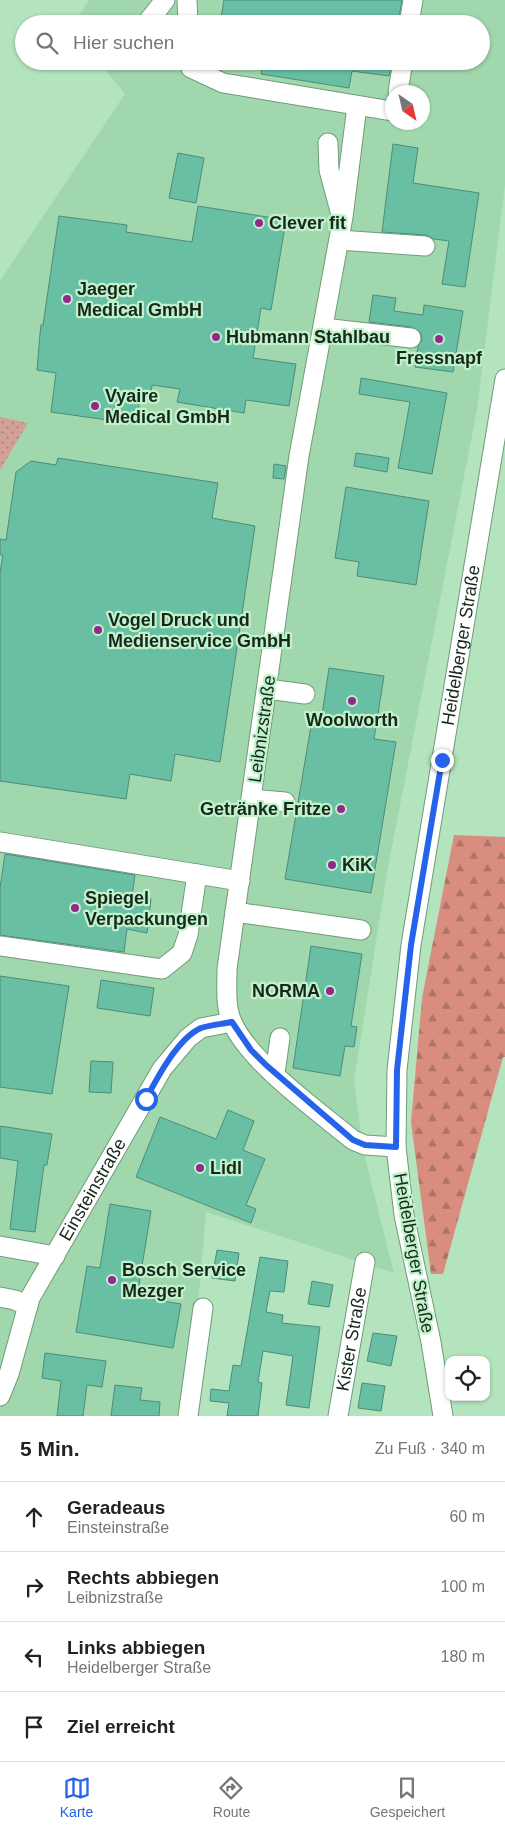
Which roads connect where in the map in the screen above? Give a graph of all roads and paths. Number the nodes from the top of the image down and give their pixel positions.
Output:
1 (165, 0) edge
2 (187, 0) edge
3 (413, 0) edge
4 (153, 15) edge
5 (188, 15) edge
6 (410, 15) edge
7 (199, 70) edge
8 (402, 70) edge
9 (399, 85) edge
10 (356, 106) junction
11 (385, 110) edge
12 (328, 143) dead end
13 (343, 217) junction
14 (338, 240) junction
15 (425, 246) dead end
16 (323, 328) junction
17 (411, 338) dead end
18 (505, 379) edge
19 (267, 689) junction
20 (305, 694) dead end
21 (252, 799) junction
22 (284, 802) dead end
23 (0, 842) edge
24 (197, 874) junction
25 (240, 881) junction
26 (235, 912) junction
27 (361, 930) dead end
28 (0, 946) edge
29 (232, 1022) junction
30 (280, 1038) dead end
31 (275, 1073) junction
32 (396, 1147) junction
33 (0, 1246) edge
34 (54, 1256) junction
35 (365, 1262) dead end
36 (0, 1298) edge
37 (28, 1306) junction
38 (203, 1308) dead end
39 (0, 1396) edge
40 (188, 1416) edge
41 (338, 1416) edge
42 (443, 1416) edge

1 - 4 street
2 - 5 street
3 - 6 street
7 - 10 street
8 - 9 street
10 - 11 street
10 - 13 street, Leibnizstraße
12 - 13 street
13 - 14 street, Leibnizstraße
14 - 15 street
14 - 16 street, Leibnizstraße
16 - 17 street
16 - 19 street, Leibnizstraße
18 - 32 street, Heidelberger Straße
19 - 20 street
19 - 21 street, Leibnizstraße
21 - 22 street
21 - 25 street, Leibnizstraße
23 - 24 street
24 - 25 street
24 - 28 street
25 - 26 street, Leibnizstraße
26 - 27 street
26 - 29 street, Leibnizstraße
29 - 31 street, Leibnizstraße
29 - 34 street, Einsteinstraße
30 - 31 street
31 - 32 street, Leibnizstraße
32 - 42 street, Heidelberger Straße
33 - 34 street
34 - 37 street, Einsteinstraße
35 - 41 street, Kister Straße
36 - 37 street
37 - 39 street, Einsteinstraße
38 - 40 street

